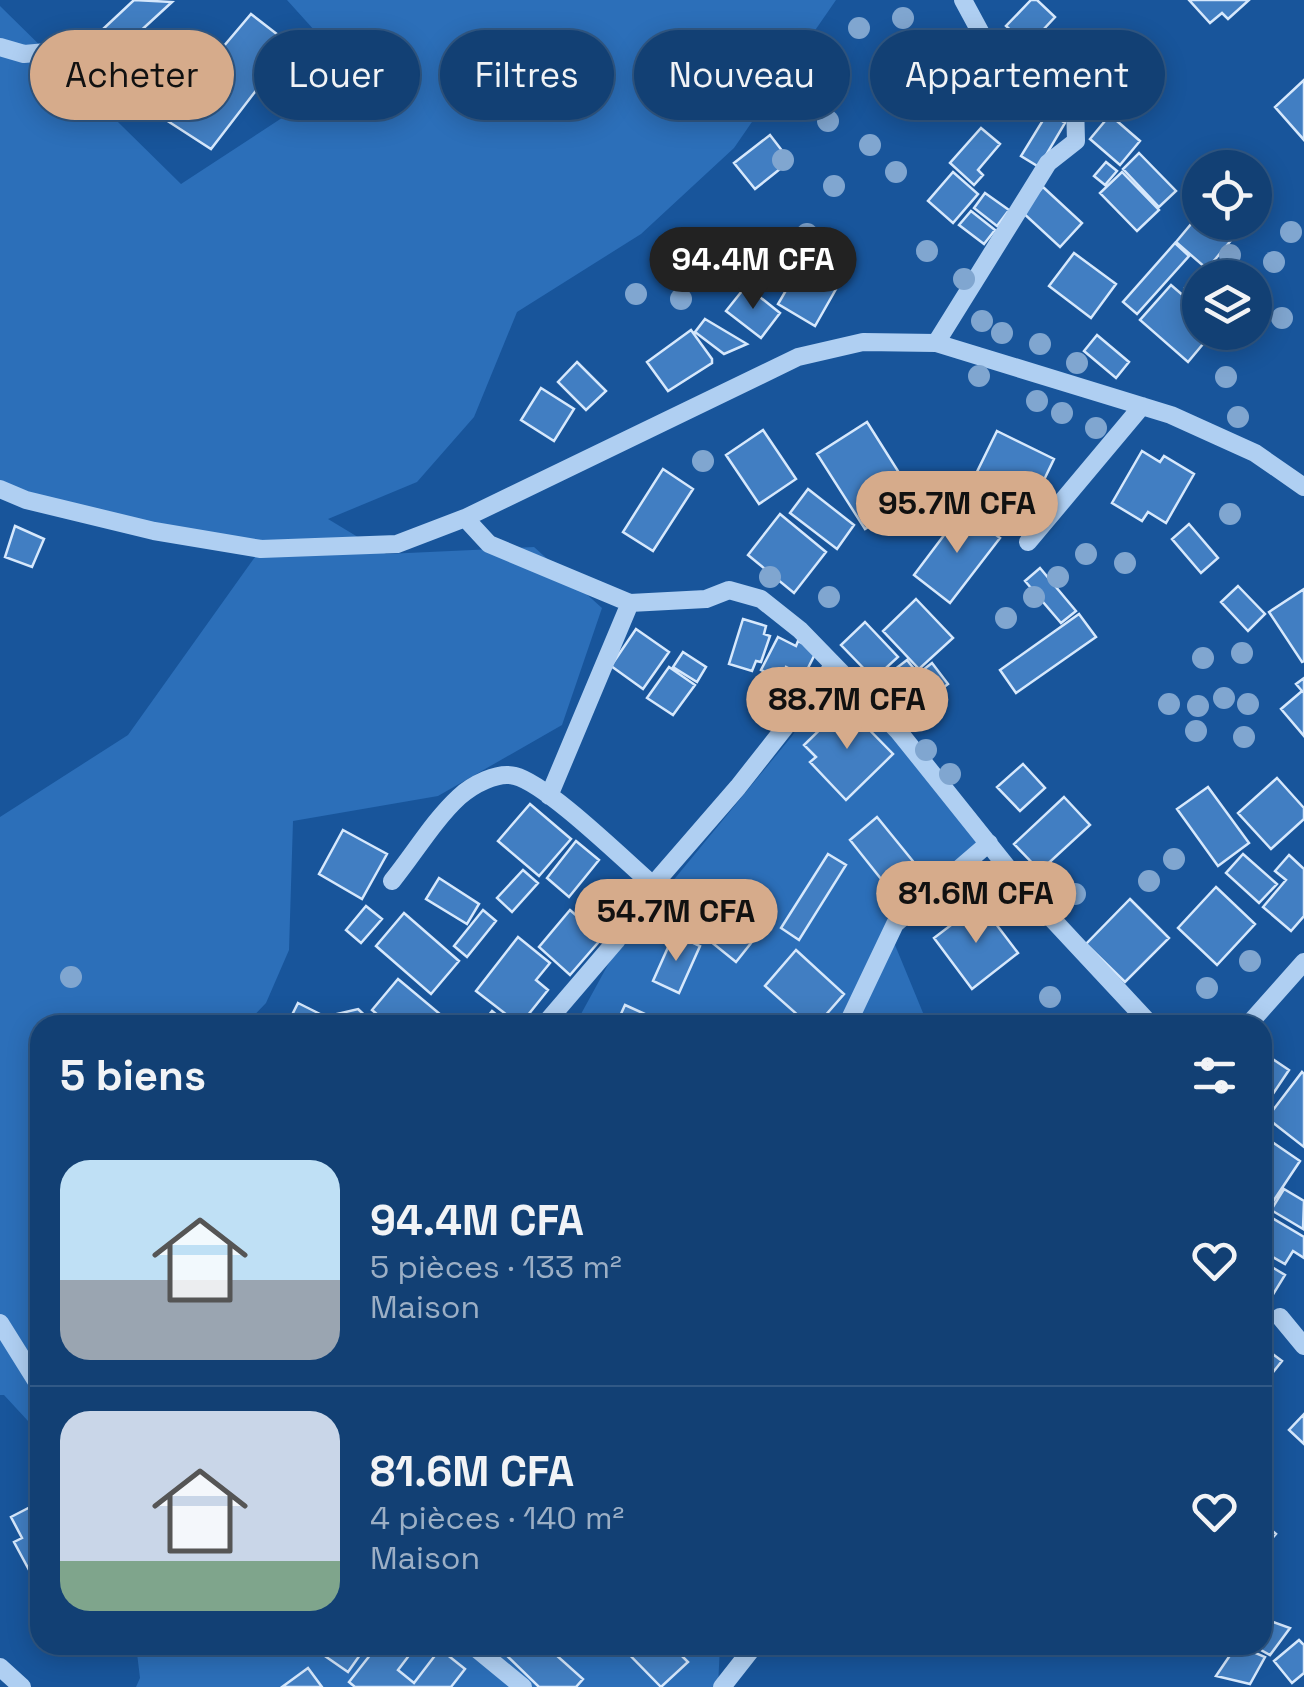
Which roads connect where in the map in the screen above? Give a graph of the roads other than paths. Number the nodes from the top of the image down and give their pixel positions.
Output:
1 (962, 0) edge
2 (0, 46) edge
3 (30, 53) edge
4 (936, 343) junction
5 (1142, 406) junction
6 (1304, 487) edge
7 (0, 489) edge
8 (465, 518) junction
9 (1028, 542) dead end
10 (630, 603) junction
11 (834, 665) junction
12 (549, 796) junction
13 (989, 843) junction
14 (392, 881) dead end
15 (652, 885) junction
16 (1304, 962) edge
17 (553, 1015) edge
18 (853, 1015) edge
19 (1142, 1015) edge
20 (1257, 1015) edge
21 (1280, 1316) dead end
22 (0, 1323) edge
23 (1304, 1346) edge
24 (30, 1371) edge
25 (484, 1655) edge
26 (746, 1655) edge
27 (0, 1667) edge
28 (22, 1687) edge
29 (524, 1687) edge
30 (722, 1687) edge

1 - 4 street
2 - 3 street
4 - 5 street
4 - 8 street
5 - 6 street
5 - 9 street
7 - 8 street
8 - 10 street
10 - 11 street
10 - 12 street
11 - 13 street
11 - 15 street
12 - 14 street
12 - 15 street
13 - 18 street
13 - 19 street
15 - 17 street
16 - 20 street
21 - 23 street
22 - 24 street
25 - 29 street
26 - 30 street
27 - 28 street

